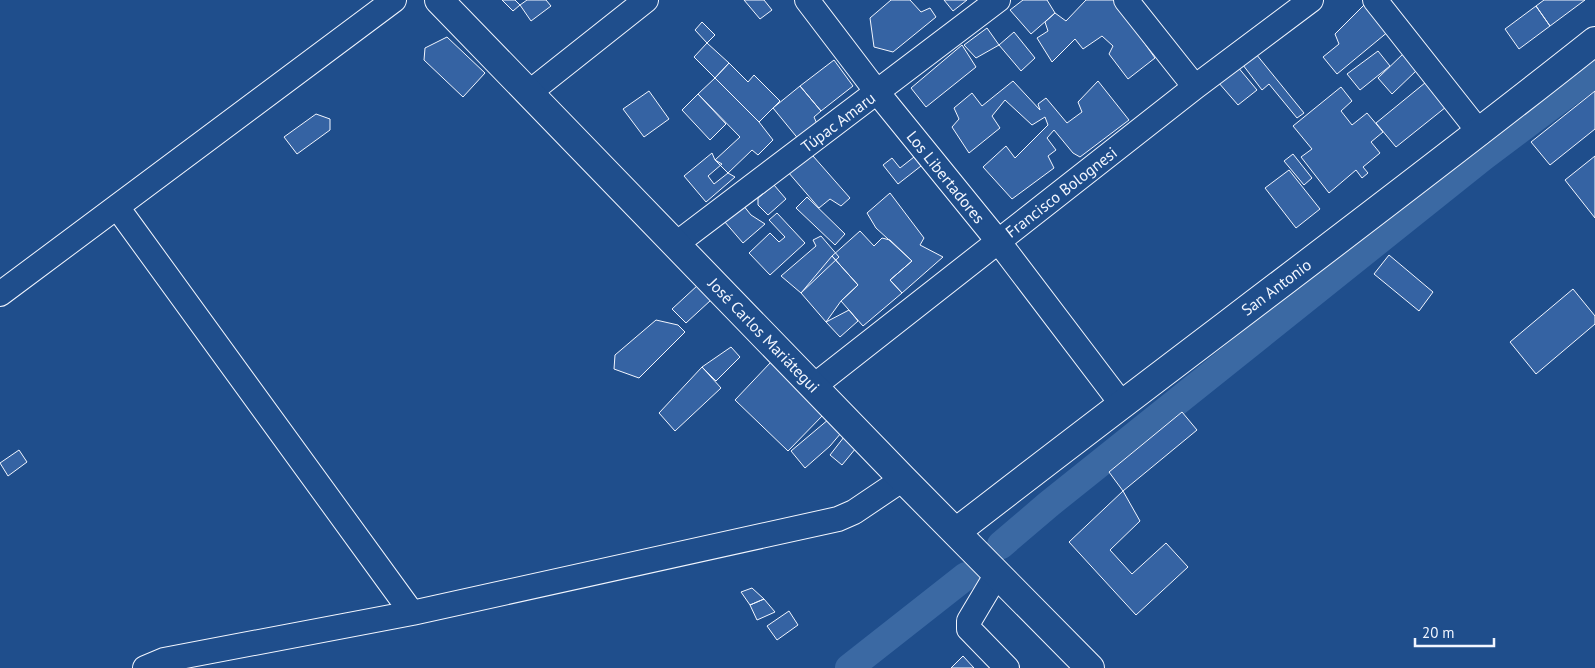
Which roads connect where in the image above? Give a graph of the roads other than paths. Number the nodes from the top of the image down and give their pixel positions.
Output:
1 (394, 0) edge
2 (440, 0) edge
3 (646, 0) edge
4 (806, 0) edge
5 (998, 0) edge
6 (1126, 0) edge
7 (1311, 0) edge
8 (1376, 0) edge
9 (1595, 41) edge
10 (1195, 87) junction
11 (530, 92) junction
12 (877, 92) junction
13 (1480, 133) junction
14 (117, 207) junction
15 (998, 241) junction
16 (676, 244) junction
17 (0, 294) edge
18 (814, 386) junction
19 (1121, 403) junction
20 (903, 479) junction
21 (956, 532) junction
22 (997, 574) junction
23 (412, 612) junction
24 (145, 668) edge
25 (1007, 668) edge
26 (1090, 668) edge

1 - 14 street
2 - 11 main road, José Carlos Mariátegui
3 - 11 street
4 - 12 street, Los Libertadores
5 - 12 street, Túpac Amaru
6 - 10 street
7 - 10 street, Francisco Bolognesi
8 - 13 street
9 - 13 main road, San Antonio
10 - 15 street, Francisco Bolognesi
11 - 16 main road, José Carlos Mariátegui
12 - 15 street, Los Libertadores
12 - 16 street, Túpac Amaru
13 - 19 main road, San Antonio
14 - 17 street
14 - 23 street
15 - 18 street, Francisco Bolognesi
15 - 19 street, Los Libertadores
16 - 18 main road, José Carlos Mariátegui
18 - 20 main road, José Carlos Mariátegui
19 - 21 main road, San Antonio
20 - 21 main road, José Carlos Mariátegui
20 - 23 street
21 - 22 main road, José Carlos Mariátegui
22 - 25 street
22 - 26 main road, José Carlos Mariátegui
23 - 24 street

